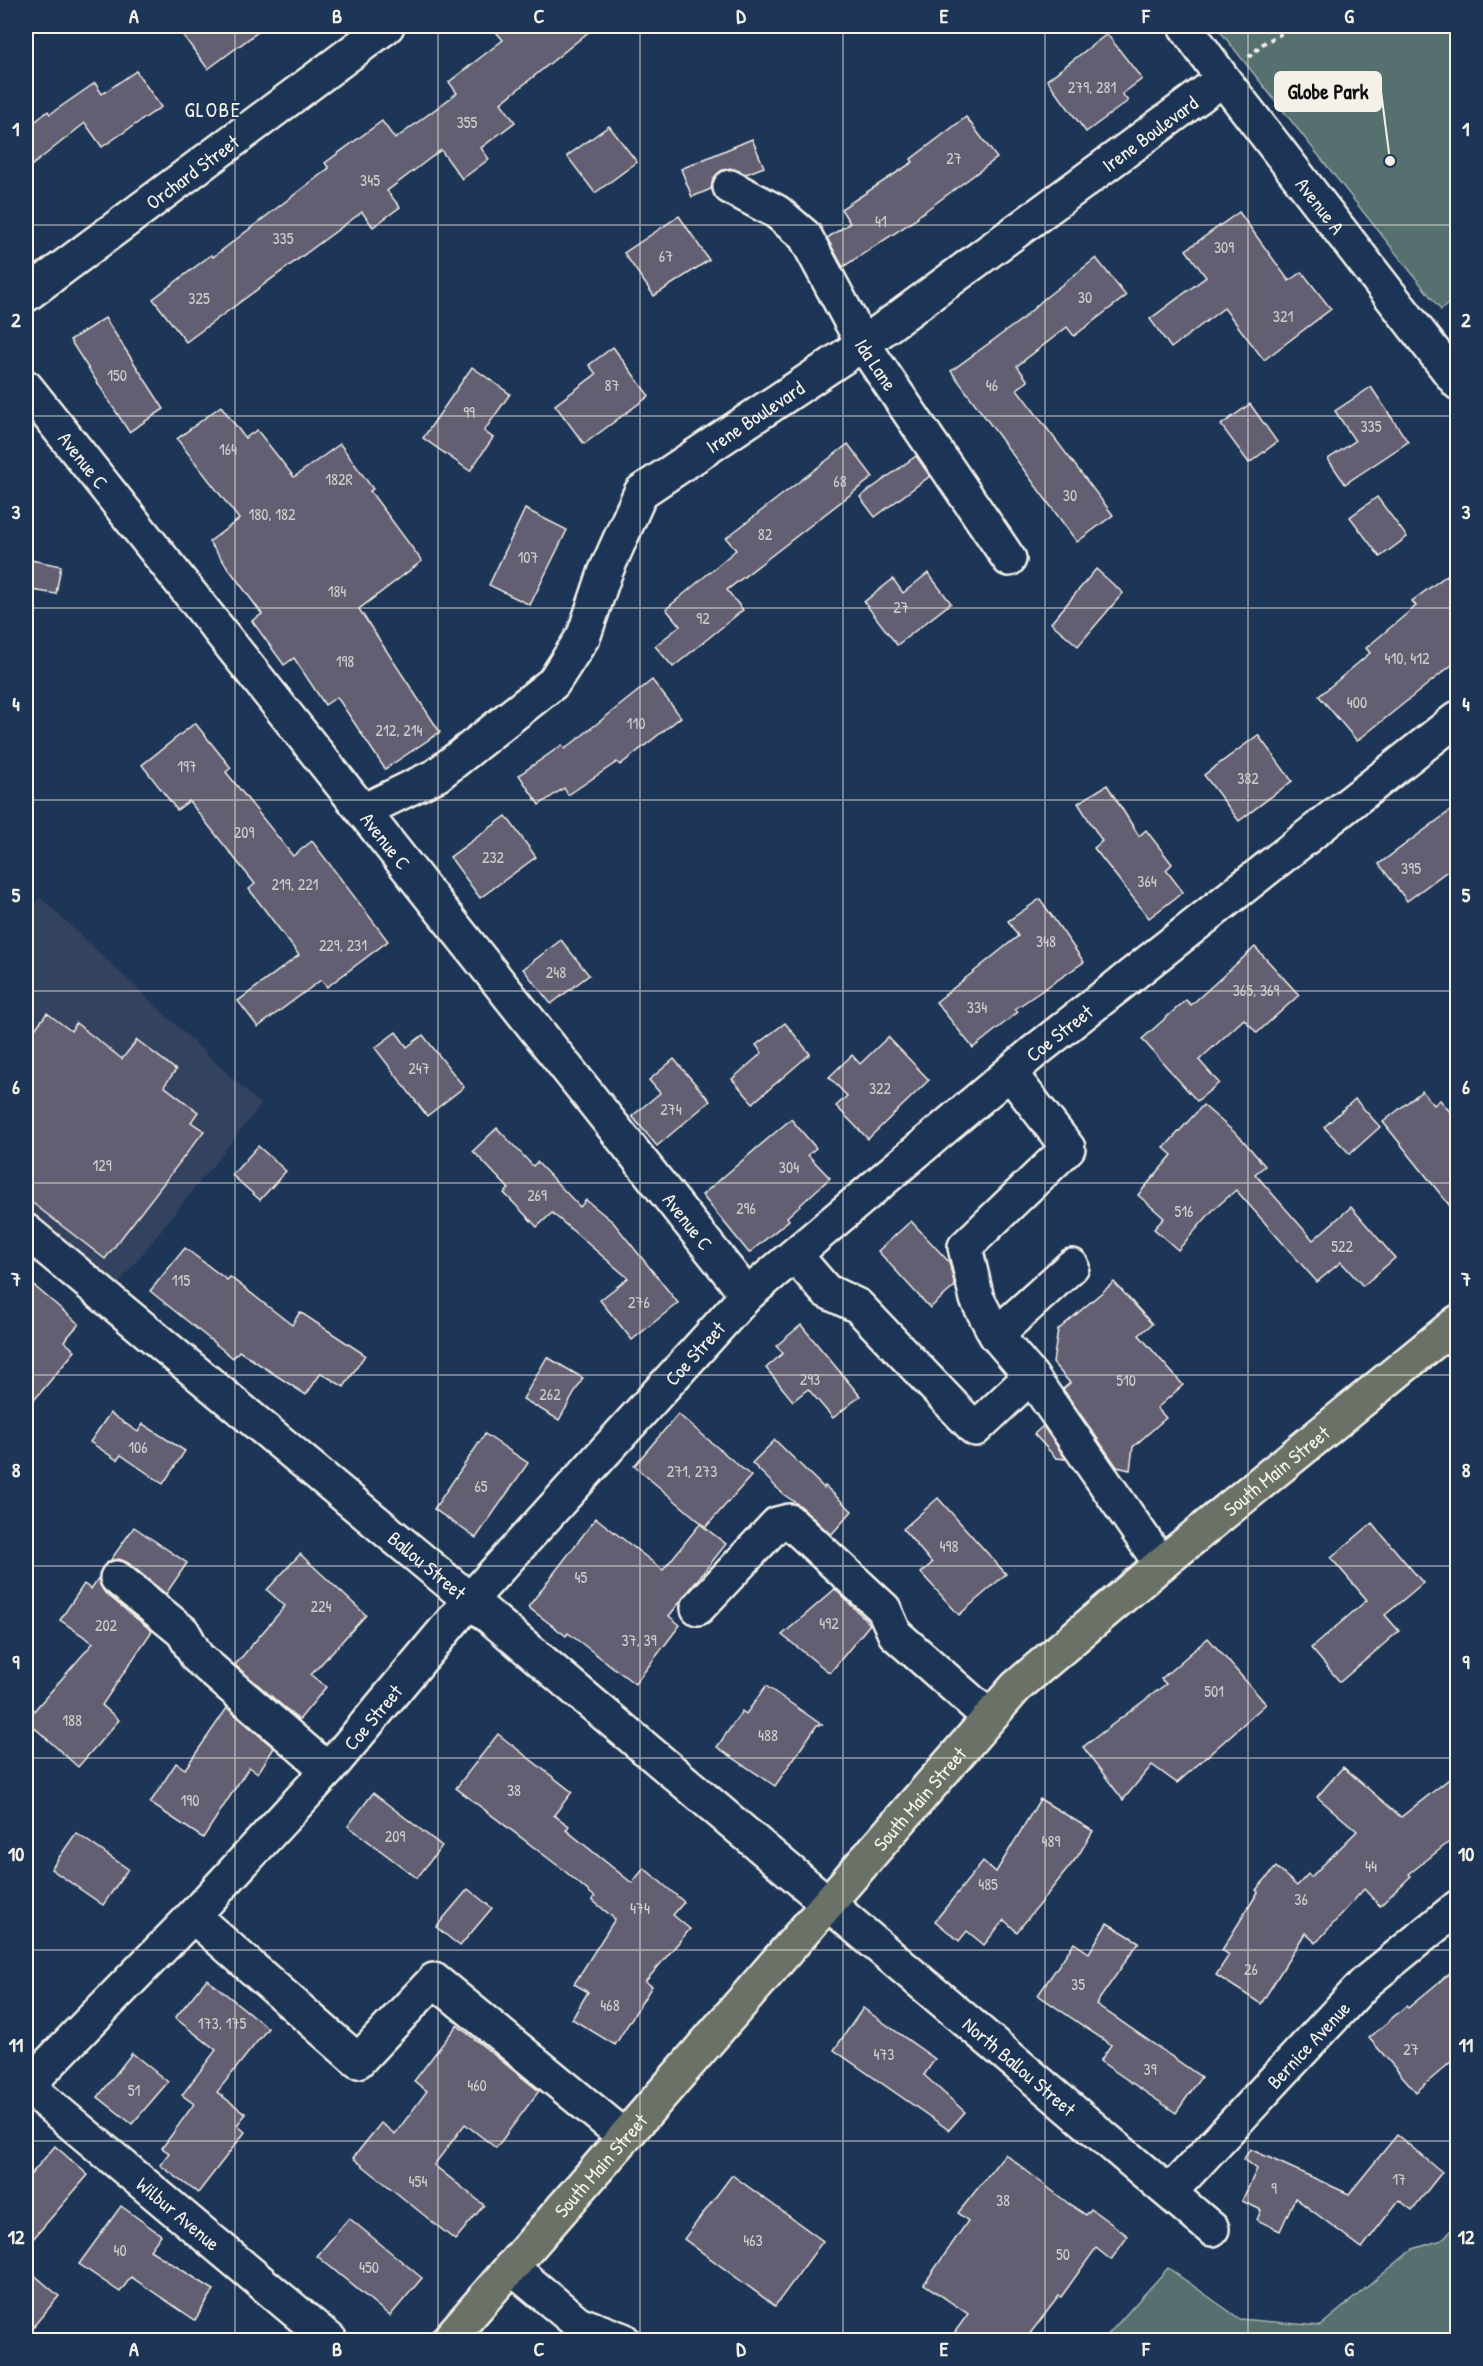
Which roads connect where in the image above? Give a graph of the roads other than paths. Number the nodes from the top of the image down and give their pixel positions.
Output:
1 (387, 26) edge
2 (1185, 26) edge
3 (1223, 79) junction
4 (730, 187) dead end
5 (26, 295) edge
6 (863, 344) junction
7 (1458, 383) edge
8 (26, 387) edge
9 (1009, 559) dead end
10 (1458, 717) edge
11 (363, 811) junction
12 (1010, 1073) junction
13 (26, 1231) edge
14 (795, 1255) junction
15 (1072, 1266) dead end
16 (747, 1295) junction
17 (1458, 1322) edge
18 (996, 1335) junction
19 (1031, 1376) junction
20 (1161, 1564) junction
21 (117, 1578) dead end
22 (470, 1600) junction
23 (698, 1608) dead end
24 (989, 1717) junction
25 (327, 1770) junction
26 (827, 1902) junction
27 (1458, 1907) edge
28 (193, 1916) junction
29 (26, 2087) edge
30 (624, 2136) junction
31 (1170, 2192) junction
32 (1212, 2229) dead end
33 (512, 2267) junction
34 (330, 2340) edge
35 (448, 2340) edge
36 (623, 2340) edge

1 - 5 street, Orchard Street
2 - 3 street, Avenue A
3 - 6 street, Irene Boulevard
3 - 7 street, Avenue A
4 - 6 street, Ida Lane
6 - 9 street, Ida Lane
6 - 11 street, Irene Boulevard
8 - 11 street, Avenue C
10 - 12 street, Coe Street
11 - 16 street, Avenue C
12 - 14 street, Coe Street
12 - 18 street
13 - 22 street, Ballou Street
14 - 16 street, Coe Street
14 - 19 street
15 - 18 street
16 - 22 street, Coe Street
17 - 20 main road, South Main Street
18 - 19 street
19 - 20 street
20 - 24 main road, South Main Street
21 - 25 street
22 - 25 street, Coe Street
22 - 26 street, Ballou Street
23 - 24 street
24 - 26 main road, South Main Street
25 - 28 street, Coe Street
26 - 30 main road, South Main Street
26 - 31 street, North Ballou Street
27 - 31 street, Bernice Avenue
28 - 29 street, Coe Street
28 - 30 street
29 - 34 street, Wilbur Avenue
30 - 33 main road, South Main Street
31 - 32 street, North Ballou Street
33 - 35 main road, South Main Street
33 - 36 street

